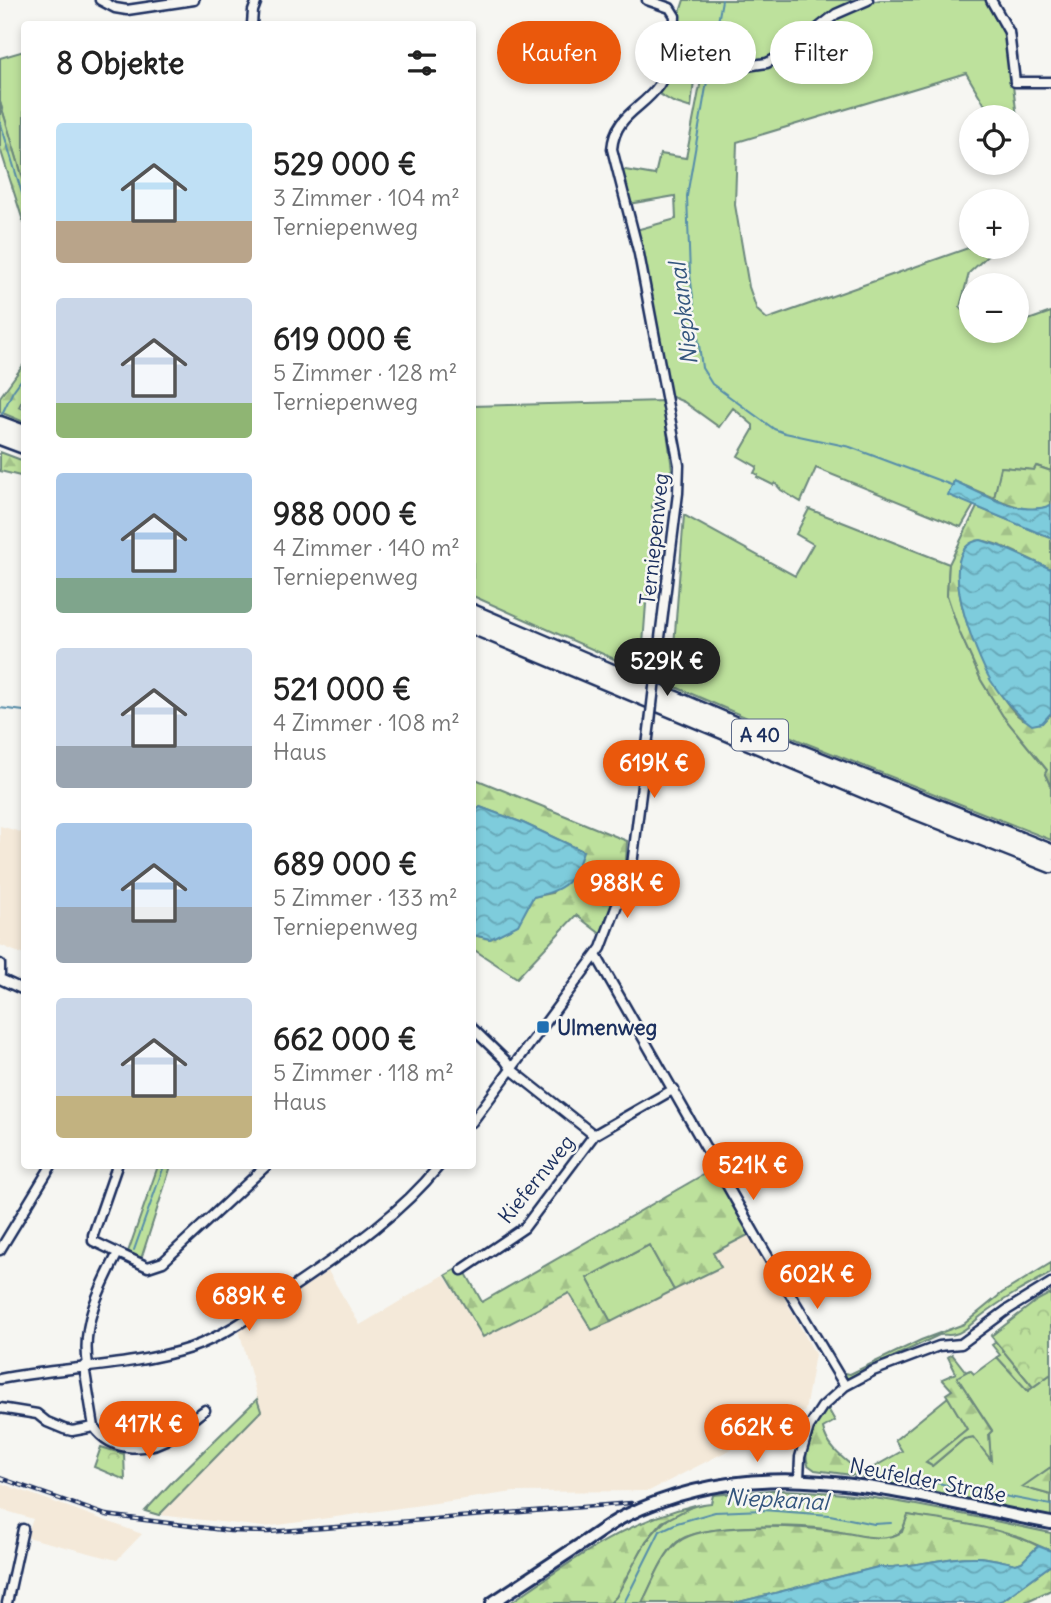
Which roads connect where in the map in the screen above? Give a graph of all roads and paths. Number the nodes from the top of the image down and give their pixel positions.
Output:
1 (100, 0) edge
2 (194, 0) edge
3 (257, 0) edge
4 (647, 0) edge
5 (868, 0) edge
6 (991, 0) edge
7 (252, 21) edge
8 (675, 21) edge
9 (756, 65) edge
10 (1051, 82) edge
11 (659, 84) edge
12 (0, 424) edge
13 (21, 432) edge
14 (0, 437) edge
15 (21, 445) edge
16 (476, 614) edge
17 (476, 628) edge
18 (1051, 852) edge
19 (1051, 864) edge
20 (597, 957) junction
21 (0, 964) edge
22 (0, 974) edge
23 (0, 979) edge
24 (21, 989) edge
25 (476, 1032) edge
26 (512, 1070) junction
27 (674, 1089) junction
28 (476, 1117) edge
29 (594, 1135) junction
30 (49, 1169) edge
31 (116, 1169) edge
32 (260, 1169) edge
33 (436, 1169) edge
34 (0, 1250) edge
35 (118, 1253) junction
36 (462, 1270) dead end
37 (1051, 1283) edge
38 (86, 1366) junction
39 (0, 1379) edge
40 (845, 1387) junction
41 (0, 1408) edge
42 (205, 1410) dead end
43 (94, 1427) junction
44 (799, 1479) junction
45 (1051, 1523) edge
46 (23, 1528) dead end
47 (7, 1603) edge
48 (492, 1603) edge

1 - 2 street
3 - 7 street
4 - 8 street
5 - 9 street
6 - 10 street
11 - 20 street, Terniepenweg, bridge
12 - 13 highway
14 - 15 highway
16 - 18 highway, A 40
17 - 19 highway, A 40
20 - 26 street, Terniepenweg
20 - 27 street
21 - 22 street
23 - 24 street
25 - 26 street
26 - 28 street, Terniepenweg
26 - 29 street
27 - 29 street, Kiefernweg
27 - 40 street
29 - 36 street, Kiefernweg
30 - 34 street
31 - 35 street
32 - 35 street
33 - 38 street
35 - 38 street
37 - 40 street
38 - 39 street
38 - 43 street
40 - 44 street
41 - 43 street
42 - 43 street
44 - 45 main road, Neufelder Straße
44 - 48 main road, Neufelder Straße
46 - 47 street

